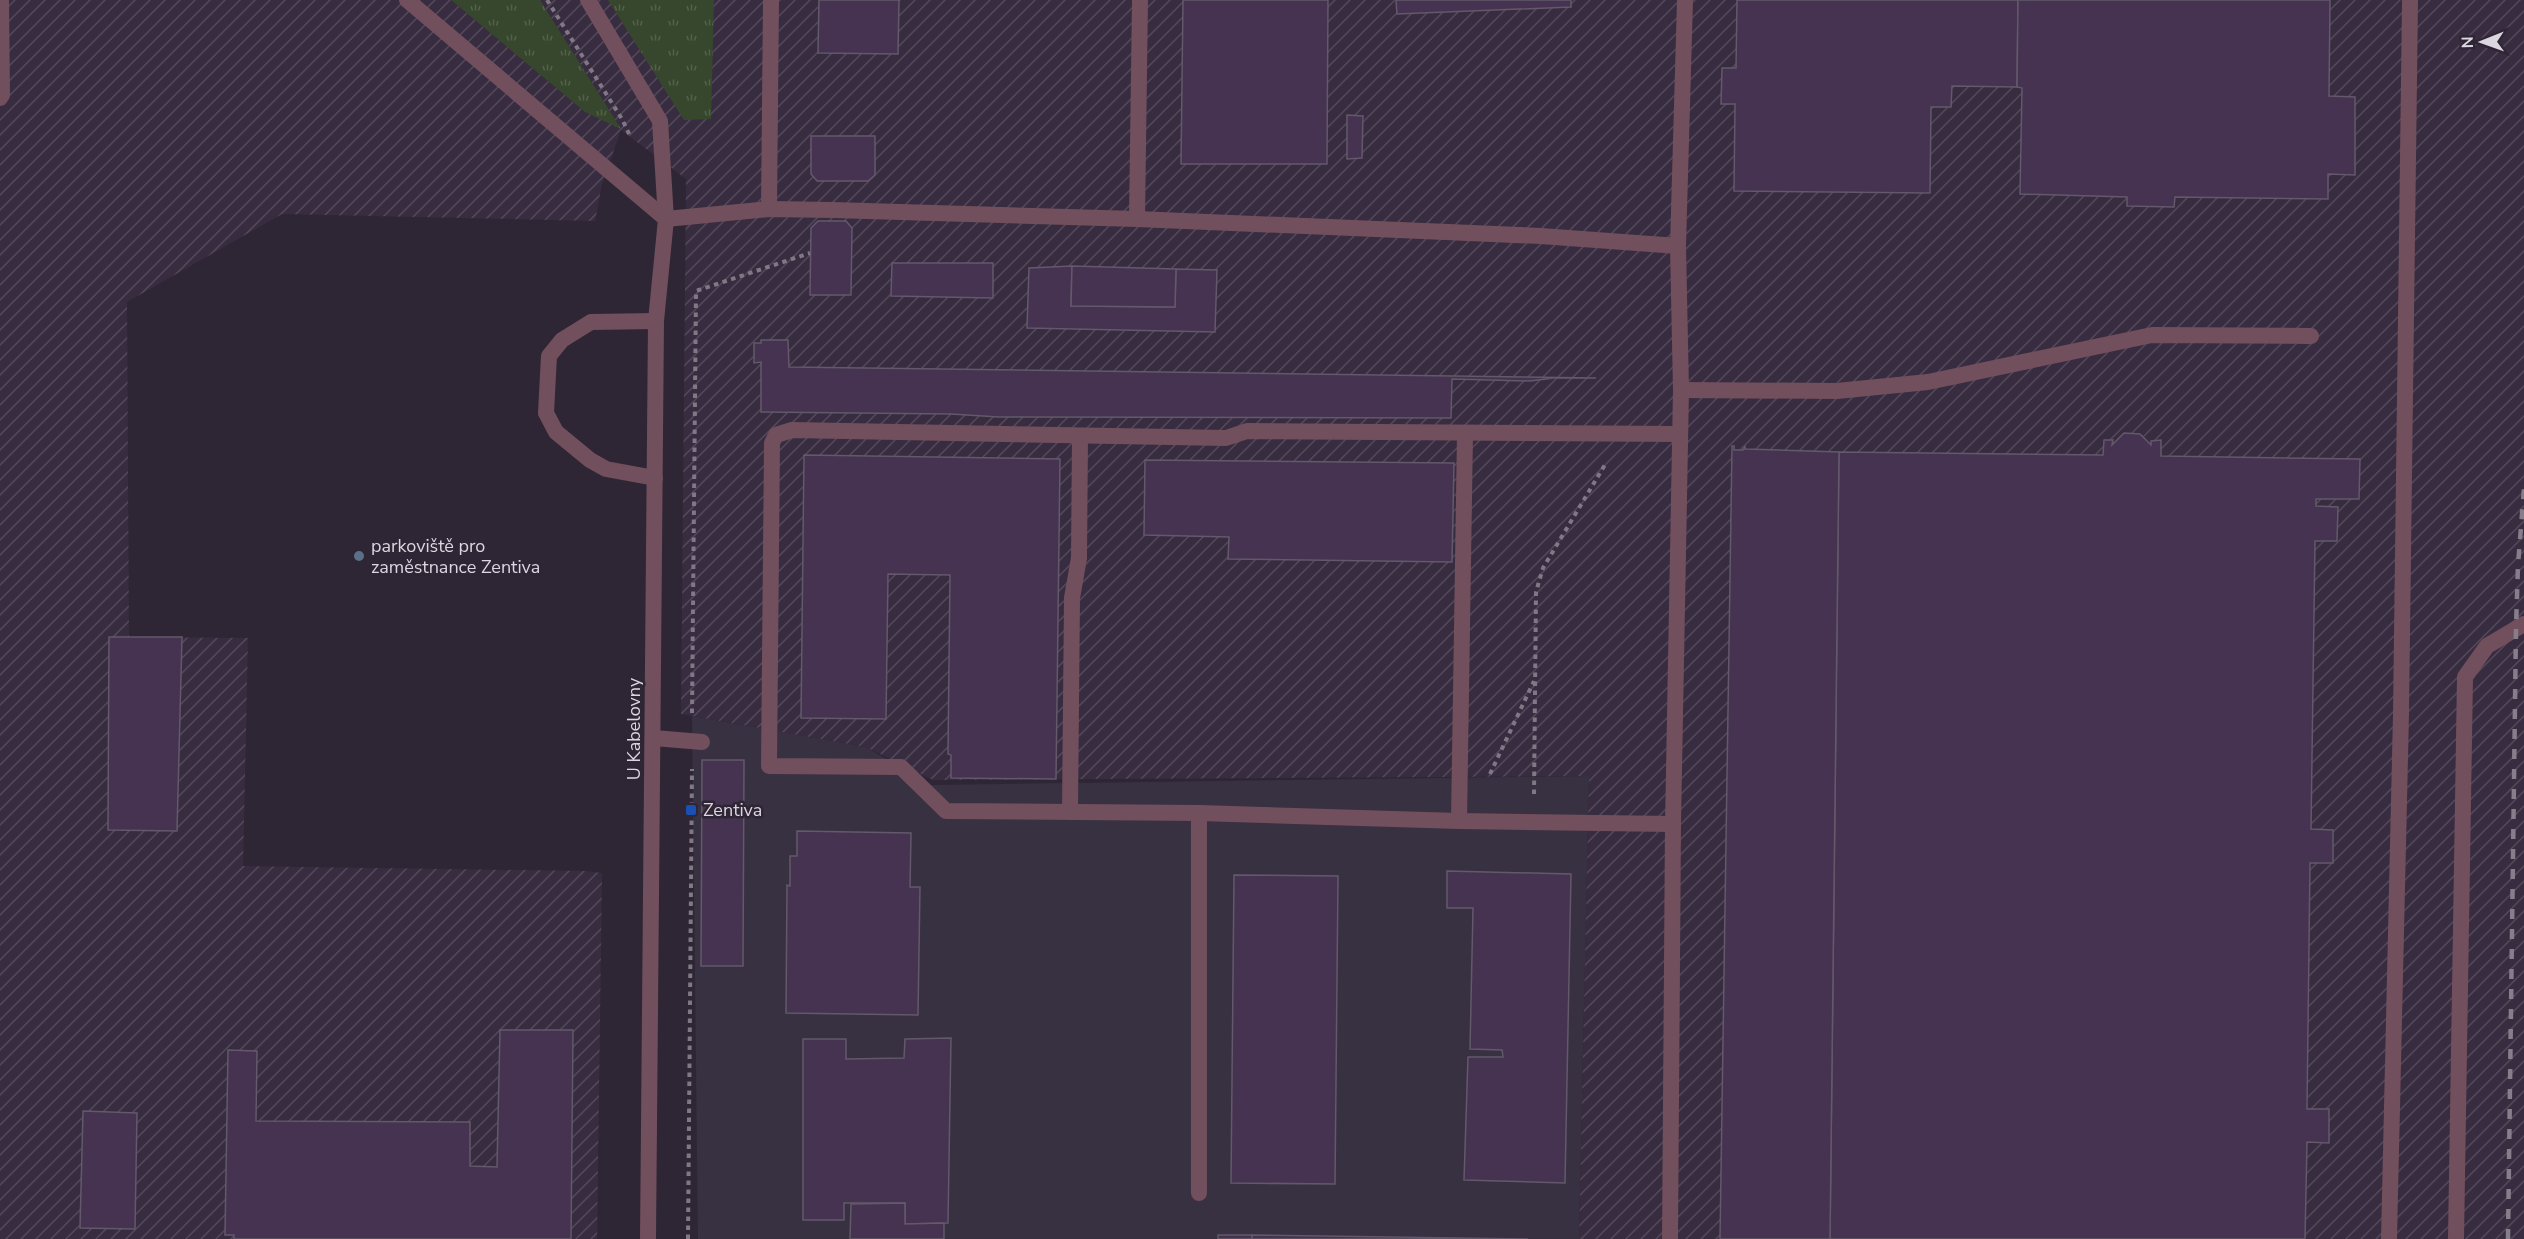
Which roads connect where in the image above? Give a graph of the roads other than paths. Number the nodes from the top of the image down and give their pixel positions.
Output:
1 (1, 0) edge
2 (407, 0) edge
3 (588, 0) edge
4 (771, 0) edge
5 (1140, 0) edge
6 (1685, 0) edge
7 (2410, 0) edge
8 (0, 98) edge
9 (769, 209) junction
10 (666, 219) junction
11 (1137, 219) junction
12 (1678, 246) junction
13 (656, 321) junction
14 (2311, 336) dead end
15 (1681, 390) junction
16 (1465, 434) junction
17 (1679, 434) junction
18 (1080, 436) junction
19 (655, 478) junction
20 (2524, 624) edge
21 (654, 738) junction
22 (697, 742) road end
23 (1070, 812) junction
24 (1199, 813) junction
25 (1459, 821) junction
26 (1673, 824) junction
27 (1199, 1193) dead end
28 (648, 1239) edge
29 (1670, 1239) edge
30 (2389, 1239) edge
31 (2456, 1239) edge

1 - 8 street
2 - 10 street
3 - 10 street, U Kabelovny
4 - 9 street
5 - 11 street
6 - 12 street
7 - 30 street
9 - 10 street
9 - 11 street
10 - 13 street, U Kabelovny
11 - 12 street
12 - 15 street
13 - 19 street, U Kabelovny
13 - 19 street
14 - 15 street
15 - 17 street
16 - 17 street
16 - 18 street
16 - 25 street
17 - 26 street
18 - 23 street
18 - 23 street
19 - 21 street, U Kabelovny
20 - 31 street
21 - 22 street
21 - 28 street, U Kabelovny
23 - 24 street
24 - 25 street
24 - 27 street
25 - 26 street
26 - 29 street

